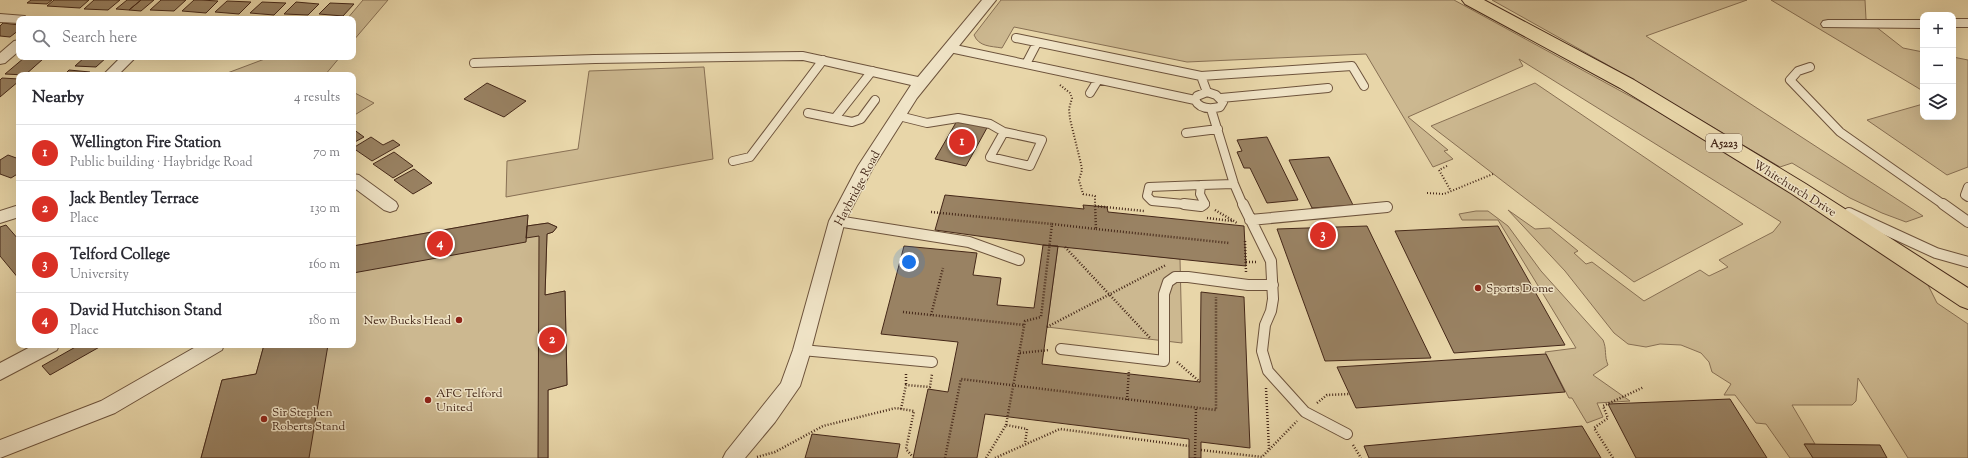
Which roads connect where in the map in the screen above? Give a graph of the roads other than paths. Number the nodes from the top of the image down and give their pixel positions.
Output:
1 (989, 0) edge
2 (1471, 0) edge
3 (0, 18) edge
4 (16, 19) edge
5 (1956, 23) edge
6 (1968, 23) edge
7 (1828, 24) dead end
8 (1920, 24) edge
9 (1016, 38) dead end
10 (1037, 43) junction
11 (16, 47) edge
12 (950, 48) junction
13 (595, 59) joint
14 (0, 60) edge
15 (126, 60) edge
16 (823, 60) junction
17 (474, 63) dead end
18 (1026, 64) junction
19 (1810, 67) dead end
20 (872, 71) junction
21 (113, 72) edge
22 (1201, 76) junction
23 (1098, 80) junction
24 (922, 84) junction
25 (1364, 86) dead end
26 (1328, 88) dead end
27 (1207, 92) junction
28 (1090, 93) dead end
29 (1221, 98) junction
30 (875, 100) dead end
31 (1195, 100) junction
32 (1211, 109) junction
33 (808, 113) dead end
34 (899, 115) junction
35 (835, 118) junction
36 (1218, 129) junction
37 (1004, 132) junction
38 (1186, 133) dead end
39 (733, 161) dead end
40 (356, 181) edge
41 (1234, 184) junction
42 (1201, 185) junction
43 (1968, 187) edge
44 (1798, 189) junction
45 (1968, 197) edge
46 (390, 206) dead end
47 (1387, 207) dead end
48 (16, 212) edge
49 (0, 217) edge
50 (1250, 220) junction
51 (837, 221) junction
52 (1968, 222) edge
53 (1019, 260) dead end
54 (1968, 262) edge
55 (1273, 285) junction
56 (1968, 300) edge
57 (44, 348) edge
58 (210, 348) edge
59 (1062, 349) road end
60 (802, 350) junction
61 (932, 362) dead end
62 (0, 372) edge
63 (1347, 434) dead end
64 (0, 449) edge
65 (733, 458) edge

1 - 12 street
2 - 44 main road, Whitchurch Drive / A5223
3 - 4 street
5 - 6 street
7 - 8 street
9 - 10 lane
10 - 18 lane
10 - 22 lane
11 - 14 street
12 - 18 lane
12 - 24 street
13 - 16 street
13 - 17 lane
15 - 21 street
16 - 20 street
16 - 39 lane
18 - 23 lane
19 - 52 lane
20 - 24 street
20 - 35 lane
22 - 25 lane
22 - 27 lane
23 - 28 lane
23 - 31 lane
24 - 34 street, Haybridge Road
26 - 29 lane
27 - 29 lane
27 - 31 lane
29 - 32 lane
30 - 35 lane
31 - 32 lane
32 - 36 lane
33 - 35 lane
34 - 37 lane
34 - 51 street, Haybridge Road
36 - 38 lane
36 - 41 lane
37 - 37 lane
40 - 46 street
41 - 42 lane
41 - 50 lane
42 - 42 lane
43 - 45 lane
44 - 54 lane
44 - 56 main road, Whitchurch Drive / A5223
47 - 50 lane
48 - 49 street
50 - 55 lane
51 - 53 lane
51 - 60 street, Haybridge Road
55 - 59 lane
55 - 63 lane
57 - 62 street
58 - 64 street
60 - 61 lane
60 - 65 street, Haybridge Road

